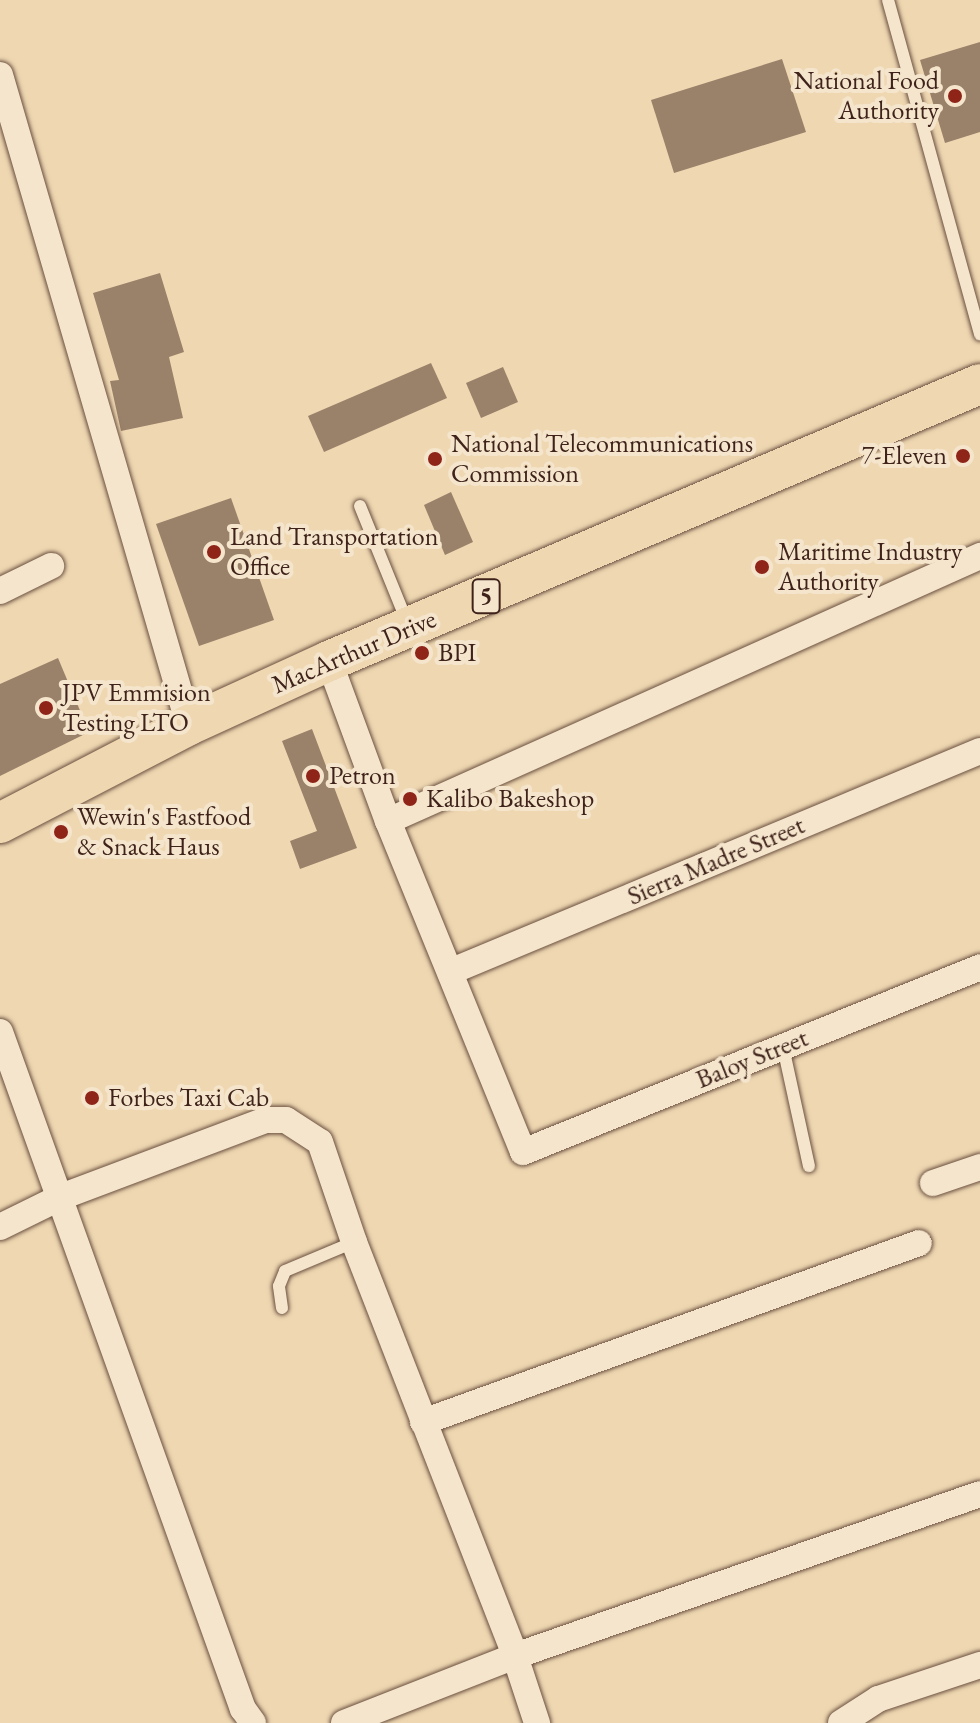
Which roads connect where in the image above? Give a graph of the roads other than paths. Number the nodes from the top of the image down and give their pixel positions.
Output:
1 (888, 0) edge
2 (0, 75) edge
3 (980, 335) edge
4 (980, 384) edge
5 (360, 506) dead end
6 (980, 556) edge
7 (51, 566) dead end
8 (0, 591) edge
9 (410, 629) junction
10 (329, 661) junction
11 (189, 725) junction
12 (980, 751) edge
13 (388, 821) junction
14 (0, 823) edge
15 (980, 967) edge
16 (452, 971) junction
17 (0, 1032) edge
18 (783, 1047) junction
19 (809, 1166) dead end
20 (980, 1167) edge
21 (933, 1183) dead end
22 (61, 1197) junction
23 (0, 1227) edge
24 (354, 1242) junction
25 (919, 1243) dead end
26 (282, 1308) dead end
27 (423, 1422) junction
28 (980, 1494) edge
29 (515, 1656) junction
30 (980, 1665) edge
31 (253, 1723) edge
32 (344, 1723) edge
33 (537, 1723) edge
34 (841, 1723) edge

1 - 3 lane
2 - 11 street
4 - 9 main road, MacArthur Drive / 5
5 - 9 lane
6 - 13 street
7 - 8 street
9 - 10 main road, MacArthur Drive / 5
10 - 11 main road, MacArthur Drive / 5
10 - 13 street
11 - 14 main road, MacArthur Drive / 5
12 - 16 street, Sierra Madre Street
13 - 16 street
15 - 18 street, Baloy Street
16 - 18 street, Baloy Street
17 - 22 street
18 - 19 lane
20 - 21 street
22 - 23 street
22 - 24 street
22 - 31 street
24 - 26 lane
24 - 27 street
25 - 27 street
27 - 29 street
28 - 29 street
29 - 32 street
29 - 33 street
30 - 34 street

